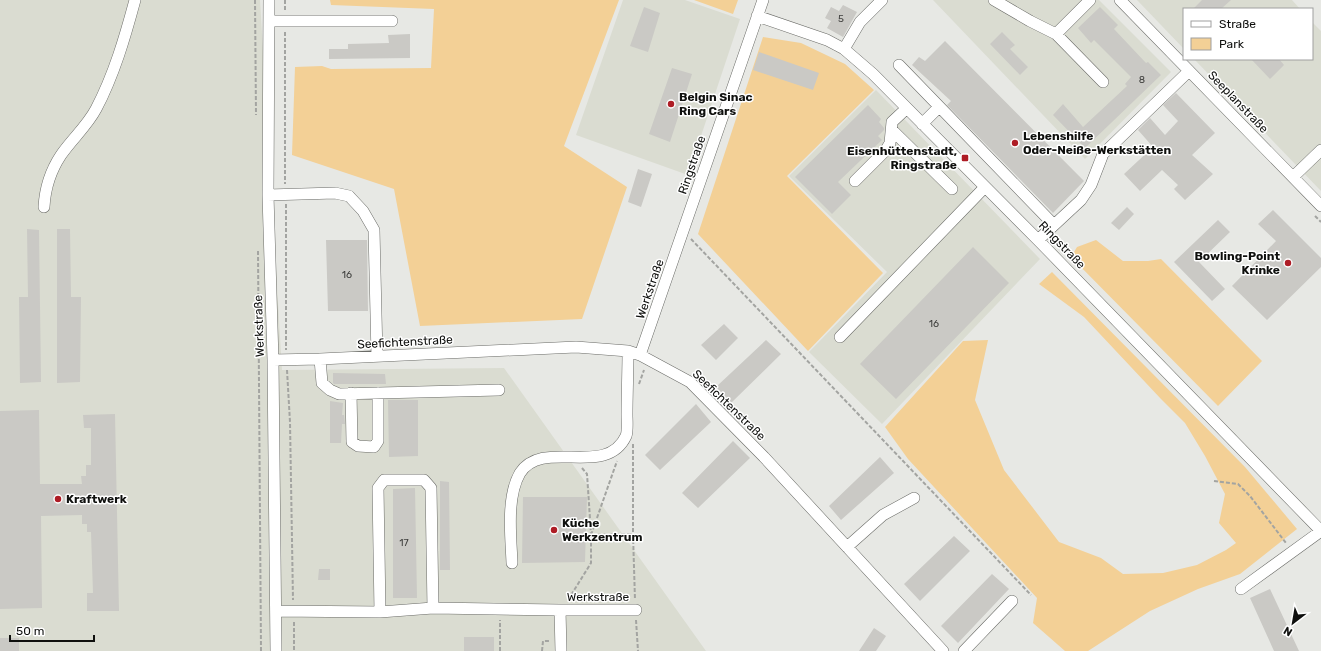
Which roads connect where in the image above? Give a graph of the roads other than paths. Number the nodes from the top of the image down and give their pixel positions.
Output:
1 (135, 0) edge
2 (269, 0) edge
3 (763, 0) edge
4 (882, 0) edge
5 (994, 0) edge
6 (1090, 0) edge
7 (1125, 2) edge
8 (757, 16) junction
9 (270, 21) junction
10 (392, 21) dead end
11 (1056, 34) junction
12 (844, 49) junction
13 (899, 65) dead end
14 (1190, 71) junction
15 (1103, 82) dead end
16 (939, 107) junction
17 (907, 108) junction
18 (922, 124) junction
19 (892, 130) junction
20 (1321, 150) edge
21 (1292, 177) junction
22 (855, 181) dead end
23 (985, 187) junction
24 (952, 189) dead end
25 (268, 195) junction
26 (44, 206) dead end
27 (1321, 206) edge
28 (1054, 225) junction
29 (684, 231) joint
30 (1038, 240) junction
31 (840, 337) dead end
32 (628, 351) junction
33 (377, 356) junction
34 (644, 357) junction
35 (320, 359) junction
36 (273, 360) junction
37 (499, 390) dead end
38 (351, 393) junction
39 (378, 393) junction
40 (914, 498) dead end
41 (1321, 531) edge
42 (847, 547) junction
43 (512, 563) dead end
44 (1241, 589) dead end
45 (1012, 601) dead end
46 (434, 608) junction
47 (564, 610) junction
48 (636, 610) road end
49 (276, 611) junction
50 (380, 612) junction
51 (561, 646) edge
52 (276, 651) edge
53 (943, 651) edge
54 (964, 651) edge

1 - 26 street
2 - 9 street, Werkstraße
3 - 8 street, Ringstraße
4 - 12 street
5 - 11 street
6 - 11 street
7 - 14 street, Seeplanstraße
8 - 12 street, Ringstraße
8 - 29 street, Ringstraße
9 - 10 street
9 - 25 street, Werkstraße
11 - 15 street
12 - 17 street, Ringstraße
13 - 16 street
14 - 21 street, Seeplanstraße
14 - 28 street
16 - 18 street
16 - 28 street
17 - 18 street, Ringstraße
17 - 19 street
18 - 23 street, Ringstraße
19 - 22 street
19 - 24 street
20 - 21 street
21 - 27 street, Seeplanstraße
23 - 30 street, Ringstraße
23 - 31 street
25 - 33 street
25 - 36 street, Werkstraße
28 - 30 street
29 - 34 street, Werkstraße
30 - 41 street, Ringstraße
32 - 33 street, Seefichtenstraße
32 - 34 street, Seefichtenstraße
32 - 43 street
33 - 35 street, Seefichtenstraße
34 - 42 street, Seefichtenstraße
35 - 36 street, Seefichtenstraße
35 - 38 street
36 - 49 street, Werkstraße
37 - 39 street
38 - 39 street
38 - 39 street
40 - 42 street
41 - 44 street
42 - 53 street, Seefichtenstraße
45 - 54 street
46 - 47 street, Werkstraße
46 - 50 street, Werkstraße
46 - 50 street
47 - 48 street, Werkstraße
47 - 51 street
49 - 50 street, Werkstraße
49 - 52 street, Werkstraße

